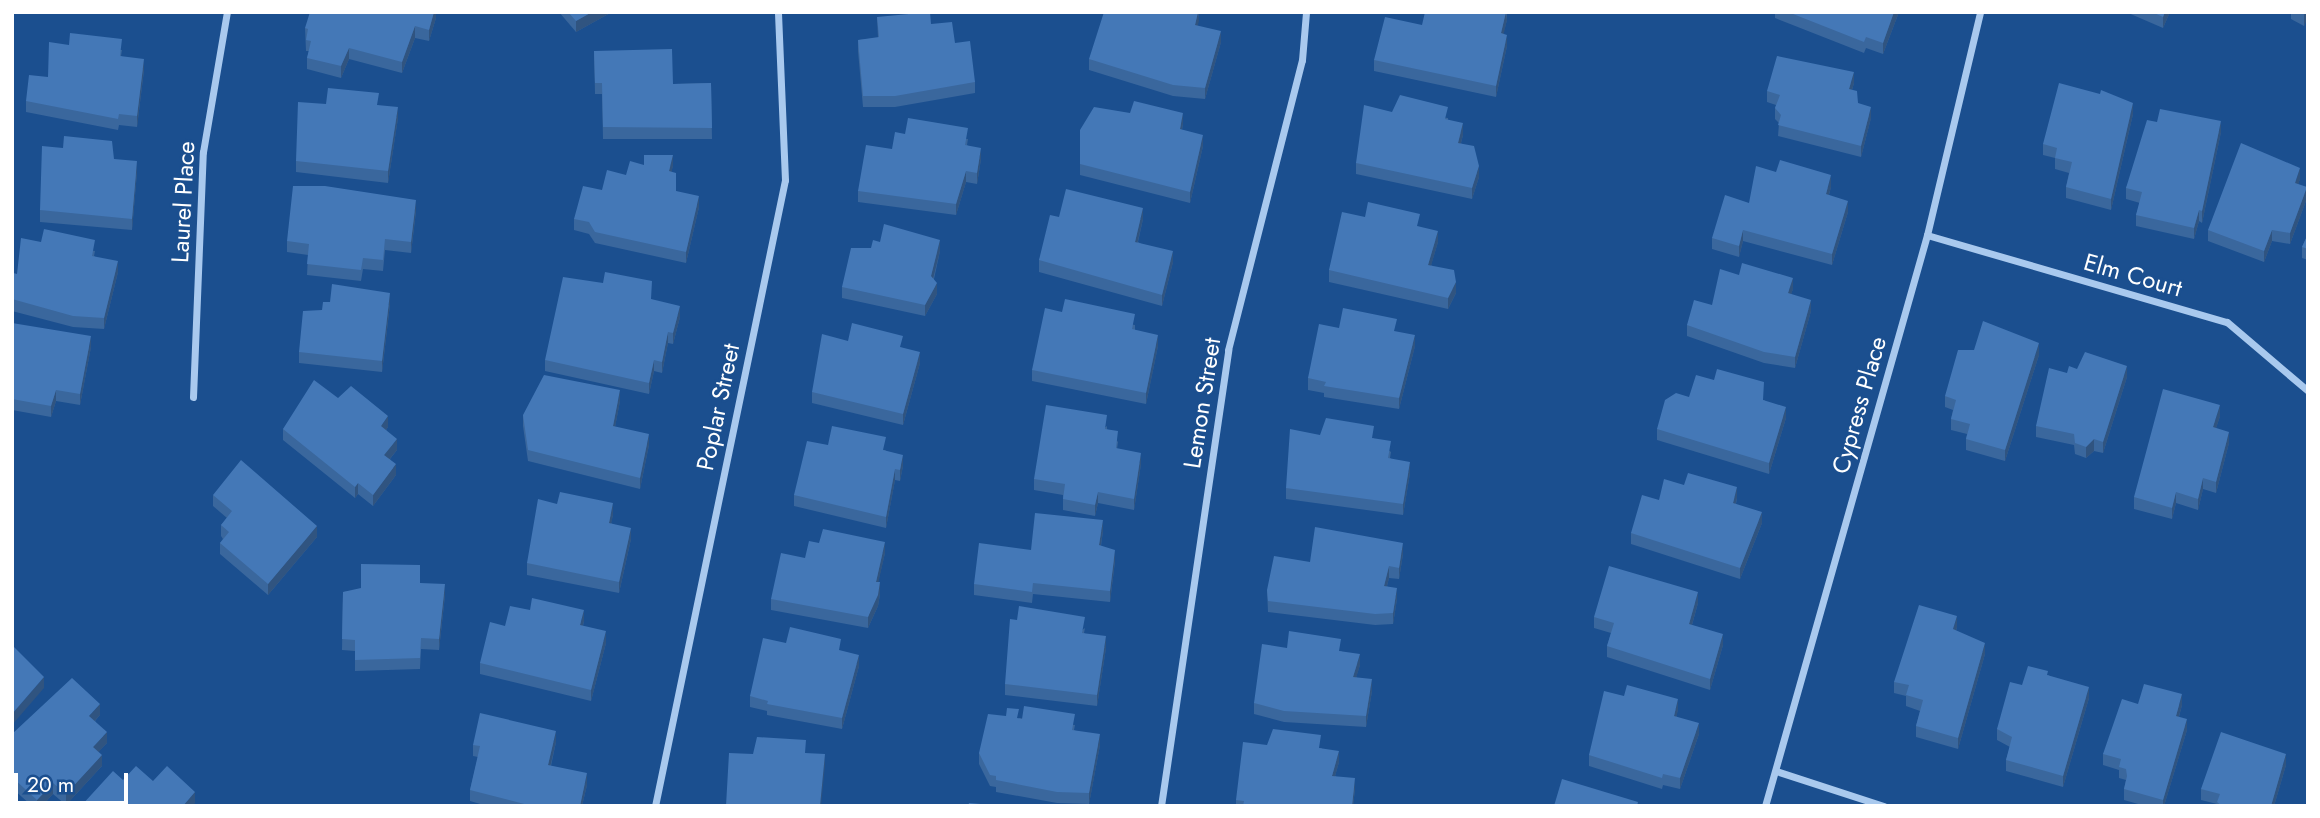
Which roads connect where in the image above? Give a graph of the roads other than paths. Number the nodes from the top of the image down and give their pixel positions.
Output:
1 (228, 12) edge
2 (778, 12) edge
3 (1307, 12) edge
4 (1980, 12) edge
5 (1927, 235) junction
6 (2308, 391) edge
7 (193, 397) dead end
8 (1776, 771) junction
9 (655, 806) edge
10 (1161, 806) edge
11 (1765, 806) edge
12 (1884, 806) edge

1 - 7 street, Laurel Place
2 - 9 street, Poplar Street
3 - 10 street, Lemon Street
4 - 5 street, Cypress Place
5 - 6 street, Elm Court
5 - 8 street, Cypress Place
8 - 11 street, Cypress Place
8 - 12 street

